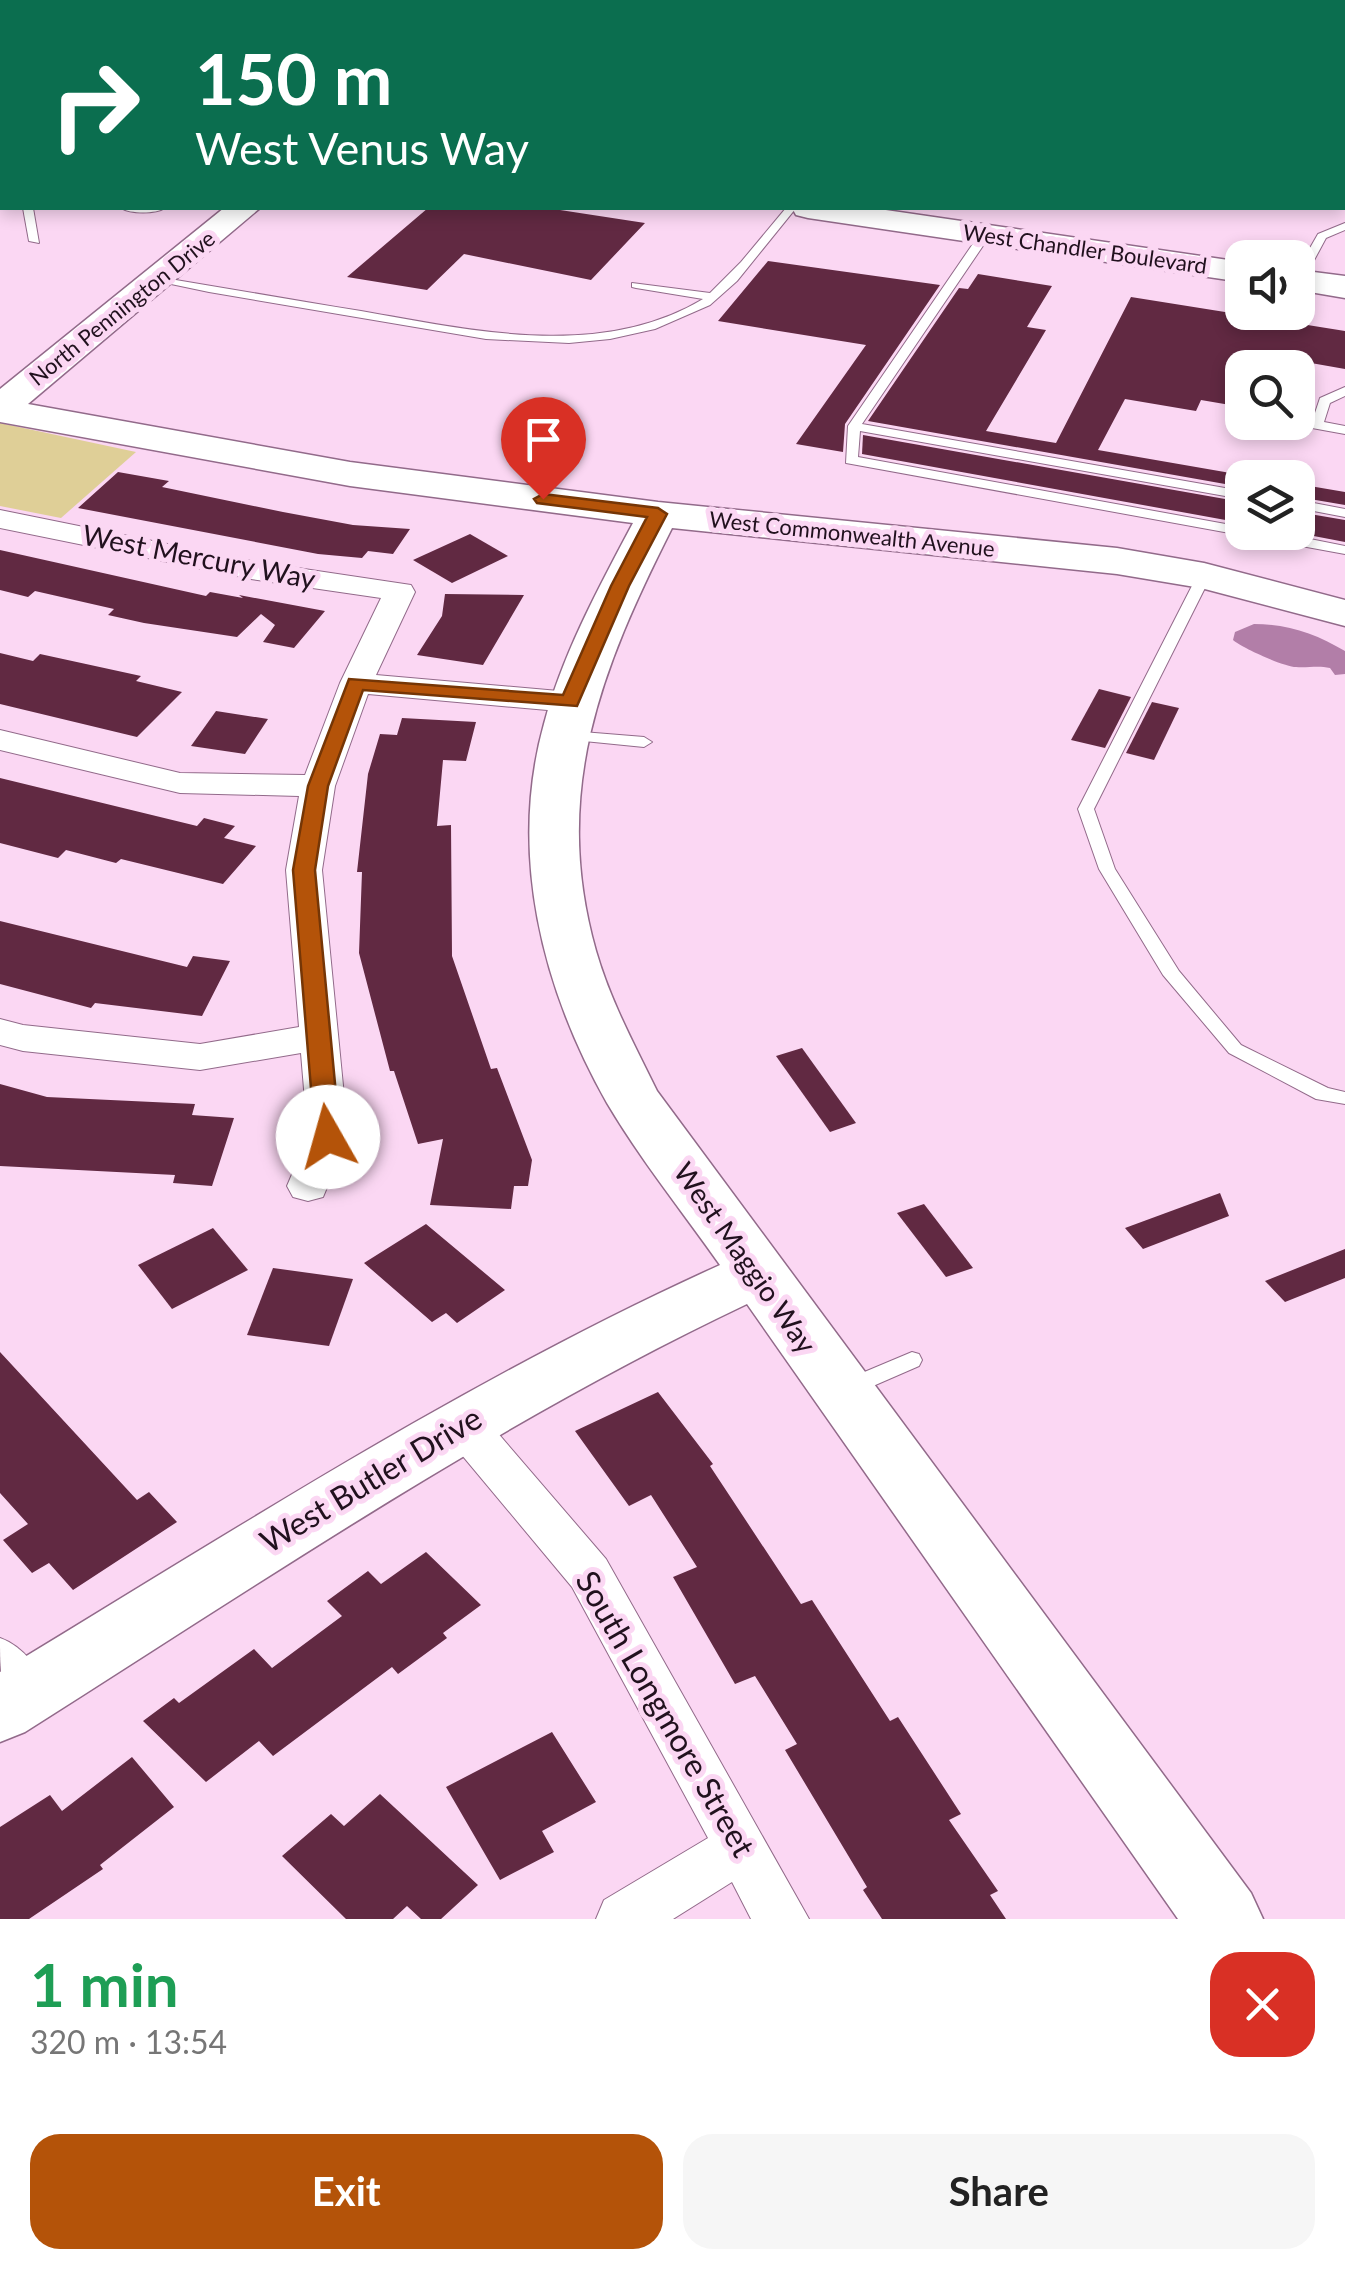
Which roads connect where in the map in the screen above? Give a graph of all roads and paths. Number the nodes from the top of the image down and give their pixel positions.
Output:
1 (28, 210) edge
2 (242, 210) edge
3 (790, 210) edge
4 (822, 210) edge
5 (954, 210) edge
6 (1345, 226) edge
7 (985, 234) junction
8 (34, 240) dead end
9 (1315, 247) edge
10 (1225, 249) edge
11 (1315, 268) edge
12 (1345, 268) edge
13 (1225, 269) edge
14 (1315, 274) edge
15 (158, 280) junction
16 (636, 285) dead end
17 (1345, 288) edge
18 (710, 297) junction
19 (1345, 391) edge
20 (0, 409) edge
21 (854, 426) junction
22 (1345, 430) edge
23 (1225, 492) edge
24 (1315, 507) edge
25 (1345, 513) edge
26 (658, 514) junction
27 (0, 519) edge
28 (1225, 528) edge
29 (1315, 544) edge
30 (1345, 550) edge
31 (1204, 576) junction
32 (1345, 613) edge
33 (356, 683) junction
34 (566, 719) junction
35 (0, 740) edge
36 (644, 742) dead end
37 (318, 786) junction
38 (0, 1032) edge
39 (316, 1038) junction
40 (1345, 1098) edge
41 (308, 1186) dead end
42 (756, 1274) junction
43 (912, 1360) dead end
44 (840, 1391) junction
45 (462, 1423) junction
46 (8, 1688) edge
47 (741, 1847) junction
48 (624, 1919) edge
49 (781, 1919) edge
50 (1224, 1919) edge

1 - 8 lane
2 - 15 street, North Pennington Drive
3 - 18 lane
4 - 7 street, West Chandler Boulevard
5 - 10 street, West Chandler Boulevard
6 - 9 lane
7 - 13 street, West Chandler Boulevard
7 - 21 lane
11 - 12 street
14 - 17 street
15 - 18 lane
15 - 20 street, North Pennington Drive
16 - 18 lane
19 - 22 lane
20 - 26 street, West Commonwealth Avenue
21 - 23 lane
21 - 28 lane
24 - 25 lane
26 - 31 street, West Commonwealth Avenue
26 - 34 street, West Maggio Way
27 - 33 street, West Mercury Way
29 - 30 lane
31 - 32 street, West Commonwealth Avenue
31 - 40 lane
33 - 34 street
33 - 37 street
34 - 36 lane
34 - 42 street, West Maggio Way
35 - 37 street
37 - 39 street
38 - 39 street
39 - 41 street
42 - 44 street, West Maggio Way
42 - 45 street, West Butler Drive
43 - 44 lane
44 - 50 street, West Maggio Way
45 - 46 street, West Butler Drive
45 - 47 street, South Longmore Street
47 - 48 street
47 - 49 street, South Longmore Street

